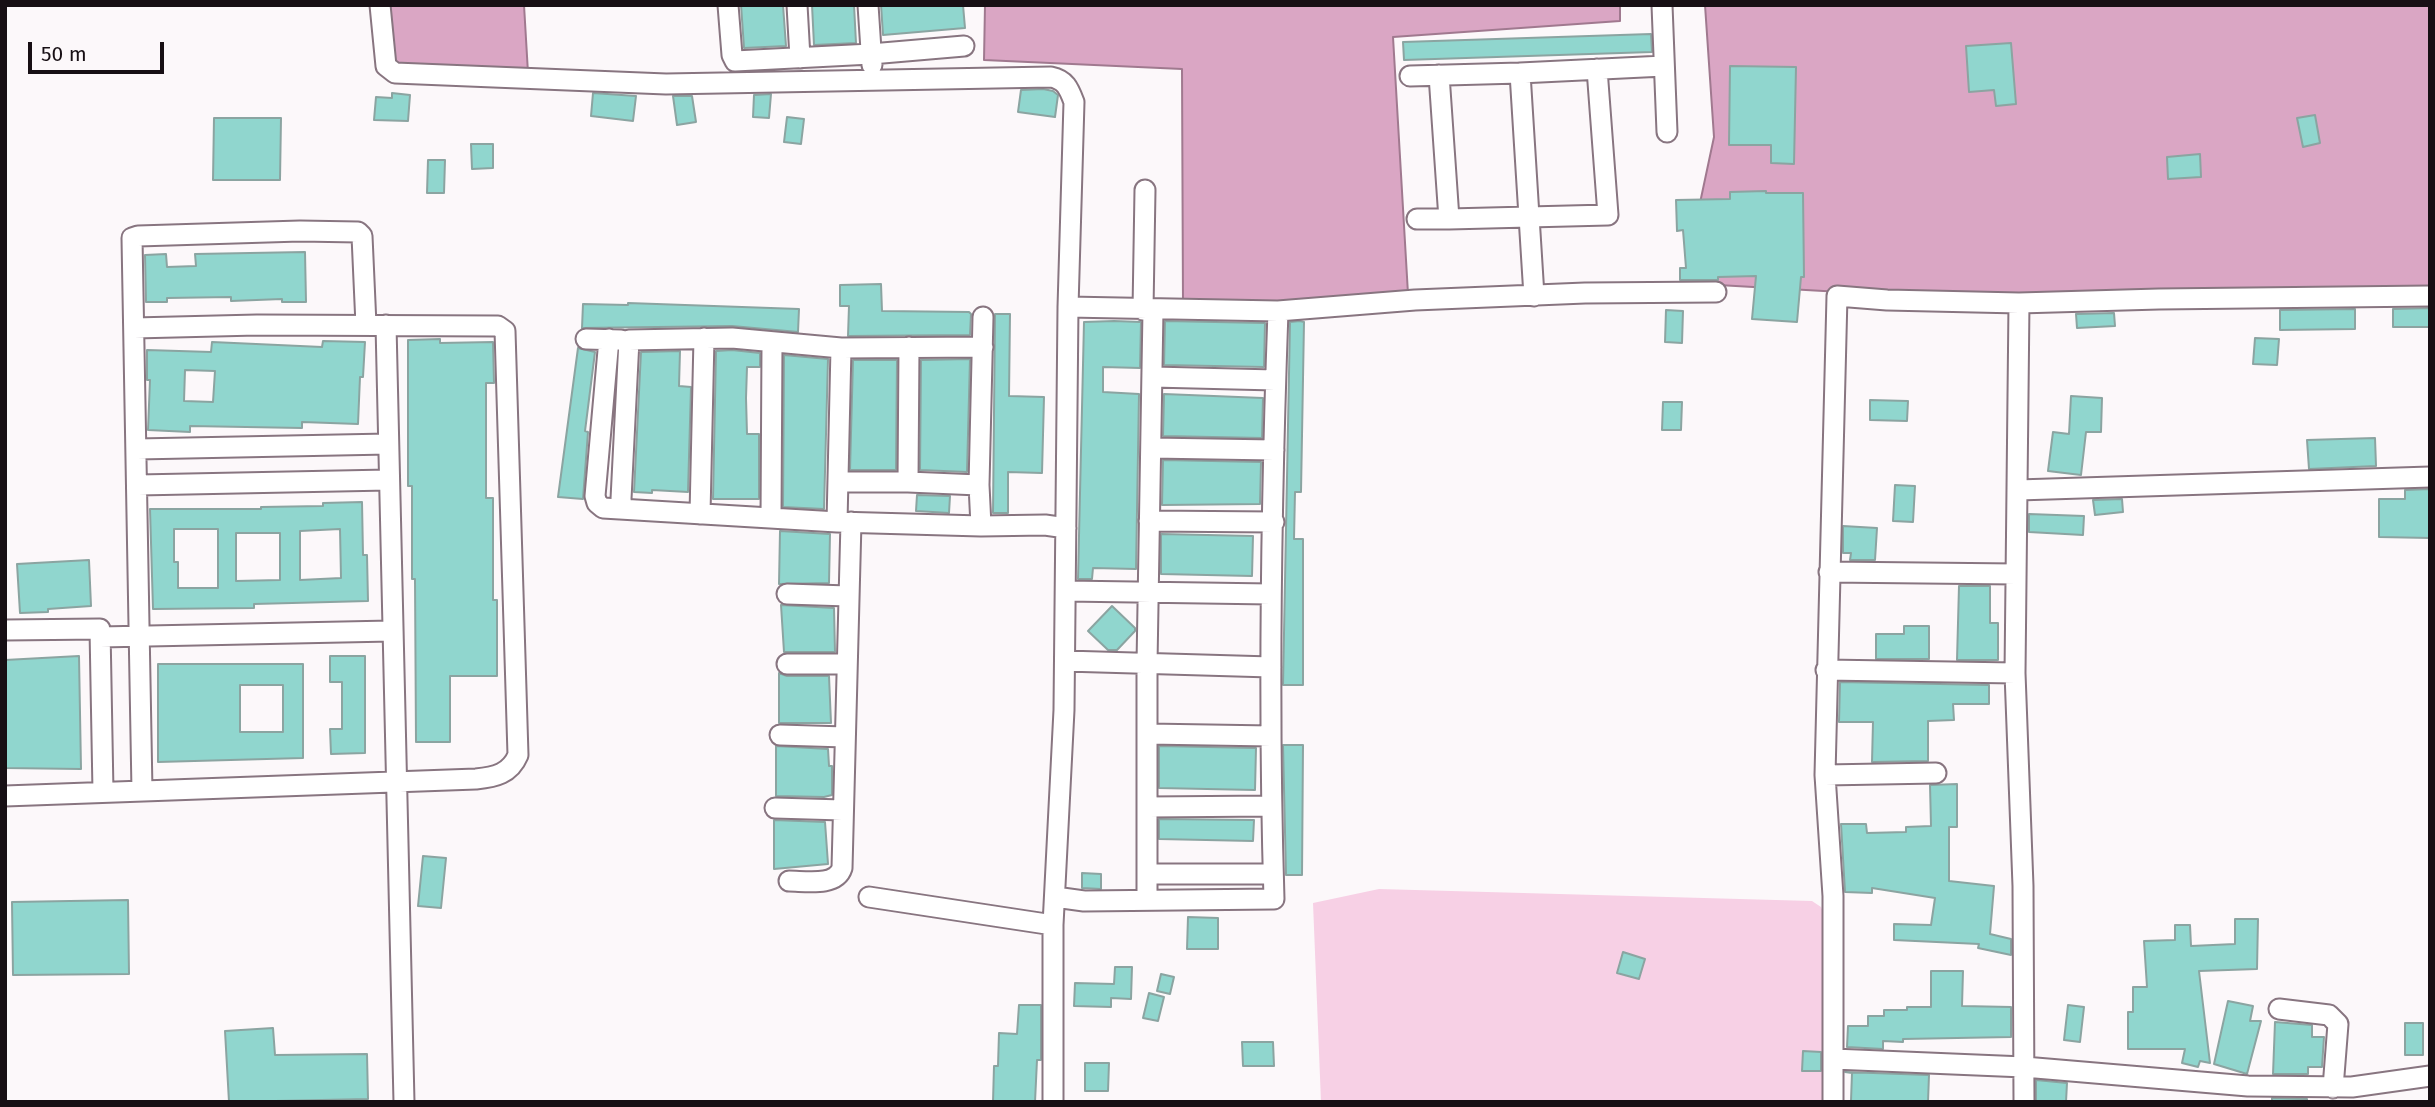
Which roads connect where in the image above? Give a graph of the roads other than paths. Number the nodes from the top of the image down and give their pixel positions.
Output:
1 (380, 5) edge
2 (728, 5) edge
3 (797, 5) edge
4 (868, 5) edge
5 (1662, 5) edge
6 (964, 46) dead end
7 (871, 54) junction
8 (800, 58) junction
9 (1664, 66) junction
10 (1598, 69) junction
11 (1520, 73) junction
12 (1439, 75) junction
13 (1410, 76) dead end
14 (873, 80) junction
15 (1667, 132) dead end
16 (1145, 190) dead end
17 (1529, 216) junction
18 (1417, 219) dead end
19 (1448, 219) junction
20 (1716, 292) dead end
21 (1534, 296) junction
22 (2430, 296) edge
23 (2019, 303) junction
24 (1068, 307) junction
25 (1148, 310) junction
26 (1278, 311) junction
27 (983, 317) dead end
28 (366, 325) junction
29 (386, 325) junction
30 (134, 328) junction
31 (704, 338) junction
32 (586, 339) dead end
33 (619, 340) junction
34 (772, 344) junction
35 (983, 346) junction
36 (909, 347) junction
37 (841, 348) junction
38 (1153, 377) junction
39 (1275, 380) junction
40 (388, 444) junction
41 (1152, 448) junction
42 (137, 449) junction
43 (1274, 450) junction
44 (2430, 477) edge
45 (388, 480) junction
46 (838, 482) junction
47 (908, 482) junction
48 (138, 485) junction
49 (979, 485) junction
50 (2018, 489) junction
51 (700, 514) junction
52 (771, 517) junction
53 (1149, 521) junction
54 (844, 522) junction
55 (1274, 522) junction
56 (981, 526) junction
57 (1066, 528) junction
58 (1829, 572) junction
59 (2016, 574) junction
60 (1148, 590) junction
61 (1066, 591) junction
62 (788, 594) dead end
63 (1270, 594) junction
64 (848, 596) junction
65 (5, 630) edge
66 (391, 631) junction
67 (140, 636) junction
68 (100, 637) junction
69 (1065, 661) junction
70 (787, 664) dead end
71 (846, 664) junction
72 (1147, 664) junction
73 (1271, 667) junction
74 (1826, 670) junction
75 (2015, 673) junction
76 (1148, 734) junction
77 (780, 735) dead end
78 (1271, 736) junction
79 (845, 737) junction
80 (1936, 773) dead end
81 (1825, 775) junction
82 (395, 782) junction
83 (142, 791) junction
84 (103, 792) junction
85 (5, 796) edge
86 (1271, 806) junction
87 (1148, 807) junction
88 (775, 808) dead end
89 (842, 810) junction
90 (1148, 874) junction
91 (1273, 874) junction
92 (789, 881) dead end
93 (869, 897) dead end
94 (1055, 897) junction
95 (1147, 900) junction
96 (1053, 925) junction
97 (2280, 1009) dead end
98 (1833, 1059) junction
99 (2024, 1067) junction
100 (2430, 1076) edge
101 (2345, 1092) edge
102 (2248, 1094) edge
103 (404, 1102) edge
104 (1053, 1102) edge
105 (1833, 1102) edge
106 (2024, 1102) edge

1 - 14 street
2 - 8 street
3 - 8 street
4 - 7 street
5 - 9 street
6 - 7 street
7 - 8 street
7 - 14 street
9 - 10 street
9 - 15 street
10 - 11 street
10 - 17 street
11 - 12 street
11 - 17 street
12 - 13 street
12 - 19 street
14 - 24 street
16 - 25 street
17 - 19 street
17 - 21 street
18 - 19 street
20 - 21 street
21 - 26 street
22 - 23 street
23 - 50 street
23 - 58 street
24 - 25 street
24 - 57 street
25 - 26 street
25 - 38 street
26 - 39 street
27 - 35 street
28 - 29 street
28 - 30 street
28 - 30 street
29 - 40 street
29 - 82 street
30 - 42 street
31 - 33 street
31 - 34 street
31 - 51 street
32 - 33 street
33 - 51 street
34 - 37 street
34 - 52 street
35 - 36 street
35 - 49 street
36 - 37 street
36 - 47 street
37 - 46 street
38 - 39 street
38 - 41 street
39 - 43 street
40 - 42 street
40 - 45 street
41 - 43 street
41 - 53 street
42 - 48 street
43 - 55 street
44 - 50 street
45 - 48 street
45 - 66 street
46 - 47 street
46 - 54 street
47 - 49 street
48 - 67 street
49 - 56 street
50 - 59 street
51 - 52 street
52 - 54 street
53 - 55 street
53 - 60 street
54 - 56 street
54 - 64 street
55 - 63 street
56 - 57 street
57 - 61 street
58 - 59 street
58 - 74 street
59 - 75 street
60 - 61 street
60 - 63 street
60 - 72 street
61 - 69 street
62 - 64 street
63 - 73 street
64 - 71 street
65 - 68 street
66 - 67 street
66 - 82 street
67 - 68 street
67 - 83 street
68 - 84 street
69 - 72 street
69 - 94 street
70 - 71 street
71 - 79 street
72 - 73 street
72 - 76 street
73 - 78 street
74 - 75 street
74 - 81 street
75 - 99 street
76 - 78 street
76 - 87 street
77 - 79 street
78 - 86 street
79 - 89 street
80 - 81 street
81 - 98 street
82 - 83 street
82 - 103 street
83 - 84 street
84 - 85 street
86 - 87 street
86 - 91 street
87 - 90 street
88 - 89 street
89 - 92 street
90 - 91 street
90 - 95 street
91 - 95 street
93 - 96 street
94 - 95 street
94 - 96 street
96 - 104 street
97 - 101 street
98 - 99 street
98 - 105 street
99 - 102 street
99 - 106 street
100 - 101 street
101 - 102 street

